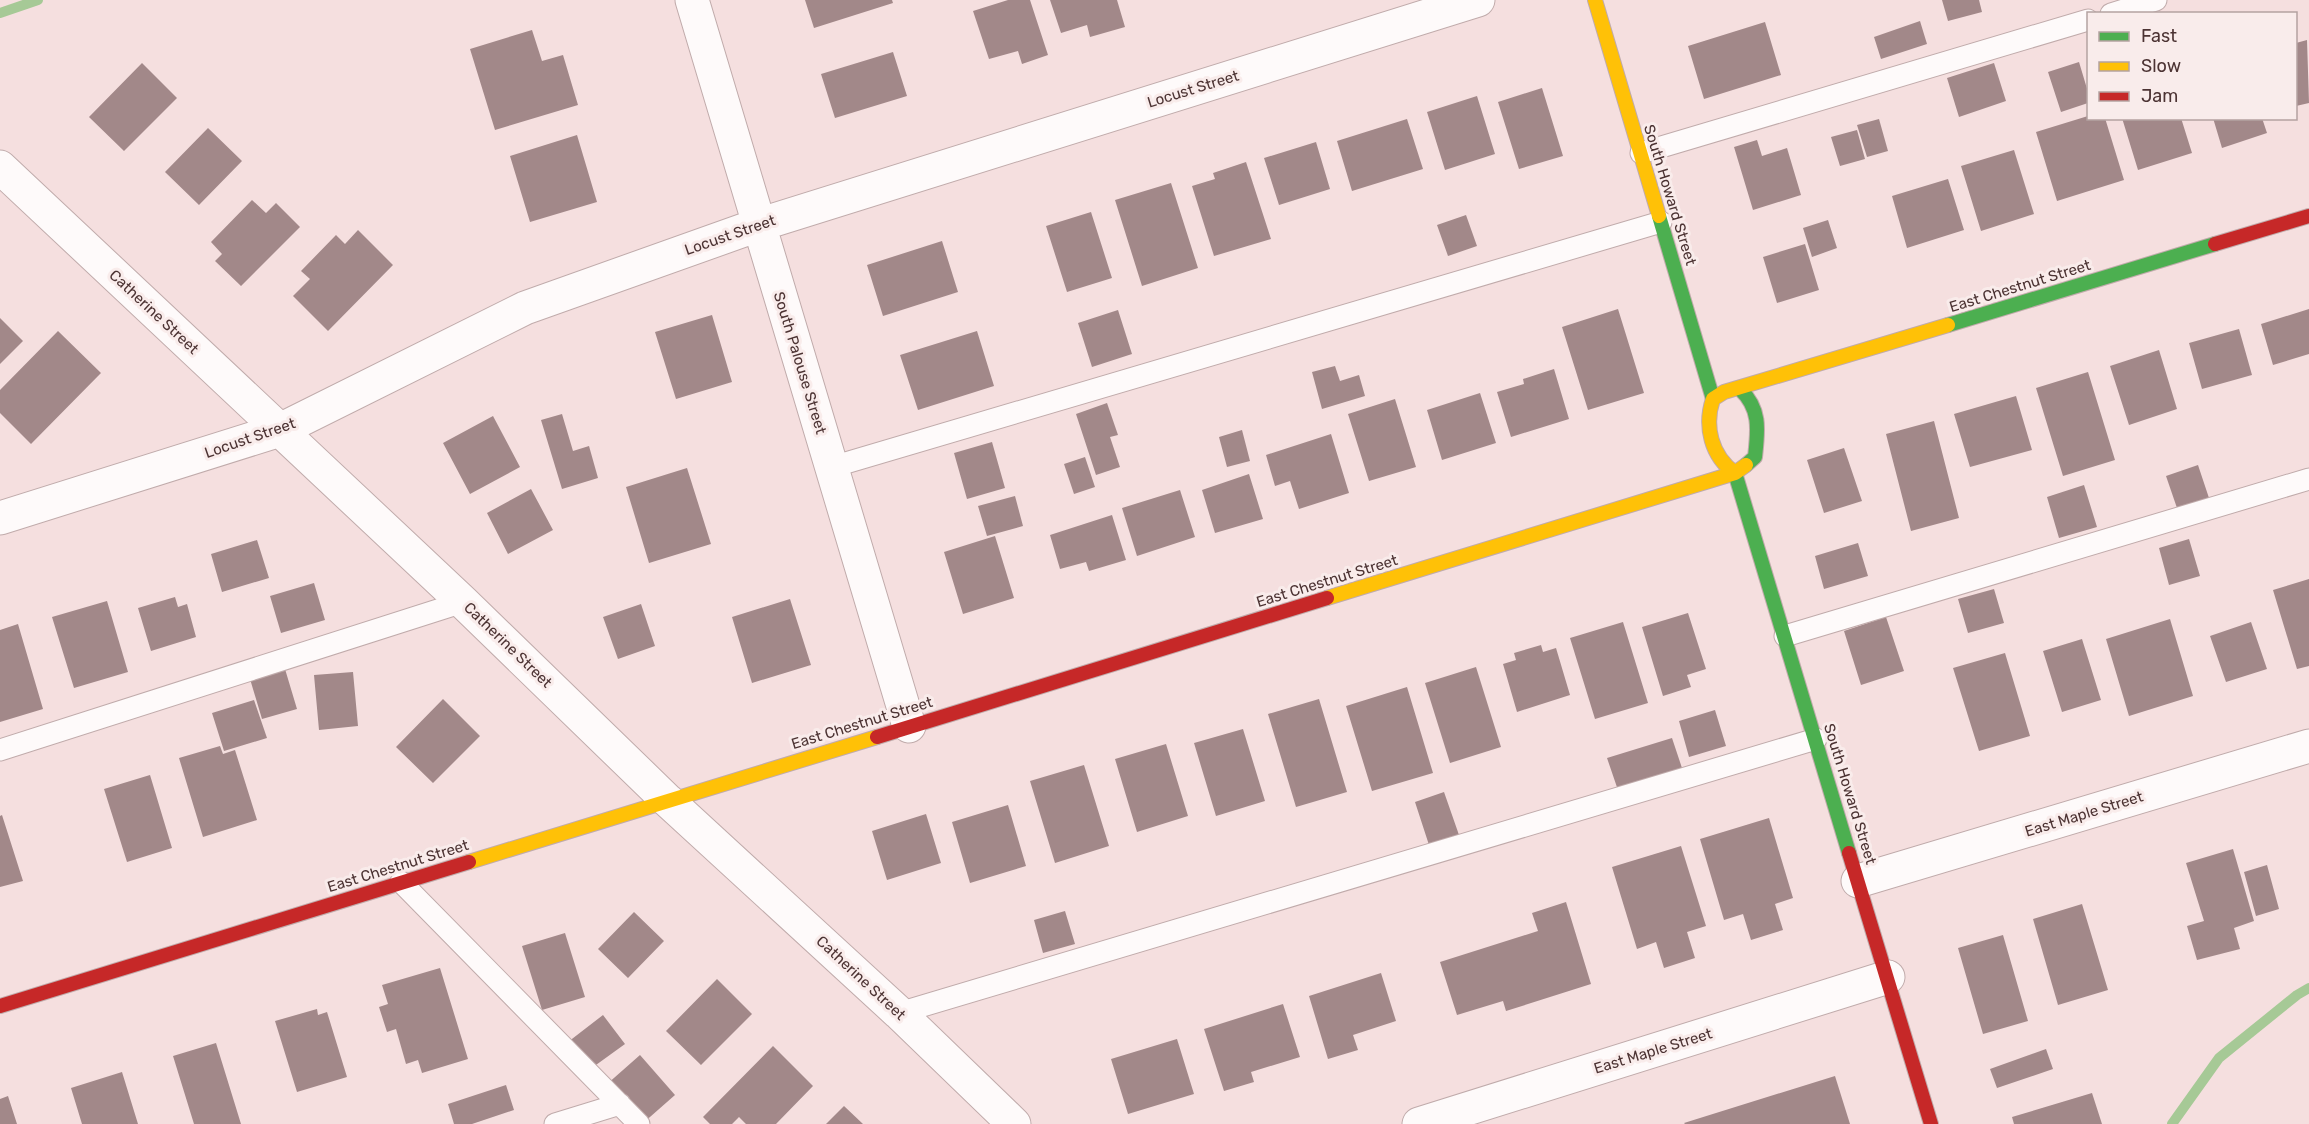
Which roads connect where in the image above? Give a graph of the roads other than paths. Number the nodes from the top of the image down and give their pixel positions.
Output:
1 (692, 0) edge
2 (1478, 0) edge
3 (1595, 0) edge
4 (2157, 0) edge
5 (2118, 12) edge
6 (2087, 20) edge
7 (1641, 153) junction
8 (0, 167) edge
9 (2309, 216) edge
10 (1661, 222) junction
11 (758, 225) junction
12 (1694, 333) junction
13 (1729, 382) junction
14 (1713, 399) junction
15 (280, 430) junction
16 (832, 467) junction
17 (1735, 473) junction
18 (2309, 479) edge
19 (0, 518) edge
20 (463, 602) junction
21 (1785, 636) junction
22 (909, 726) junction
23 (1816, 739) junction
24 (2309, 746) edge
25 (0, 750) edge
26 (667, 800) junction
27 (1858, 881) junction
28 (401, 882) junction
29 (1887, 977) junction
30 (0, 1006) edge
31 (899, 1013) junction
32 (620, 1104) junction
33 (555, 1124) edge
34 (639, 1124) edge
35 (1014, 1124) edge
36 (1419, 1124) edge
37 (1931, 1124) edge

1 - 11 street, South Palouse Street
2 - 11 street, Locust Street
3 - 7 main road, South Howard Street
4 - 5 lane
6 - 7 lane
7 - 10 main road, South Howard Street
8 - 15 street, Catherine Street
9 - 13 main road, East Chestnut Street
10 - 12 main road, South Howard Street
10 - 16 lane
11 - 15 street, Locust Street
11 - 16 street, South Palouse Street
12 - 13 main road
12 - 14 main road, South Howard Street
13 - 14 main road, East Chestnut Street
13 - 17 main road
14 - 17 main road
15 - 19 street, Locust Street
15 - 20 street, Catherine Street
16 - 22 street, South Palouse Street
17 - 21 main road, South Howard Street
17 - 22 main road, East Chestnut Street
18 - 21 lane
20 - 25 lane
20 - 26 street, Catherine Street
21 - 23 main road, South Howard Street
22 - 26 main road, East Chestnut Street
23 - 27 main road, South Howard Street
23 - 31 lane
24 - 27 street, East Maple Street
26 - 28 main road, East Chestnut Street
26 - 31 street, Catherine Street
27 - 29 main road, South Howard Street
28 - 30 main road, East Chestnut Street
28 - 32 lane
29 - 36 street, East Maple Street
29 - 37 main road, South Howard Street
31 - 35 street, Catherine Street
32 - 33 lane
32 - 34 lane

